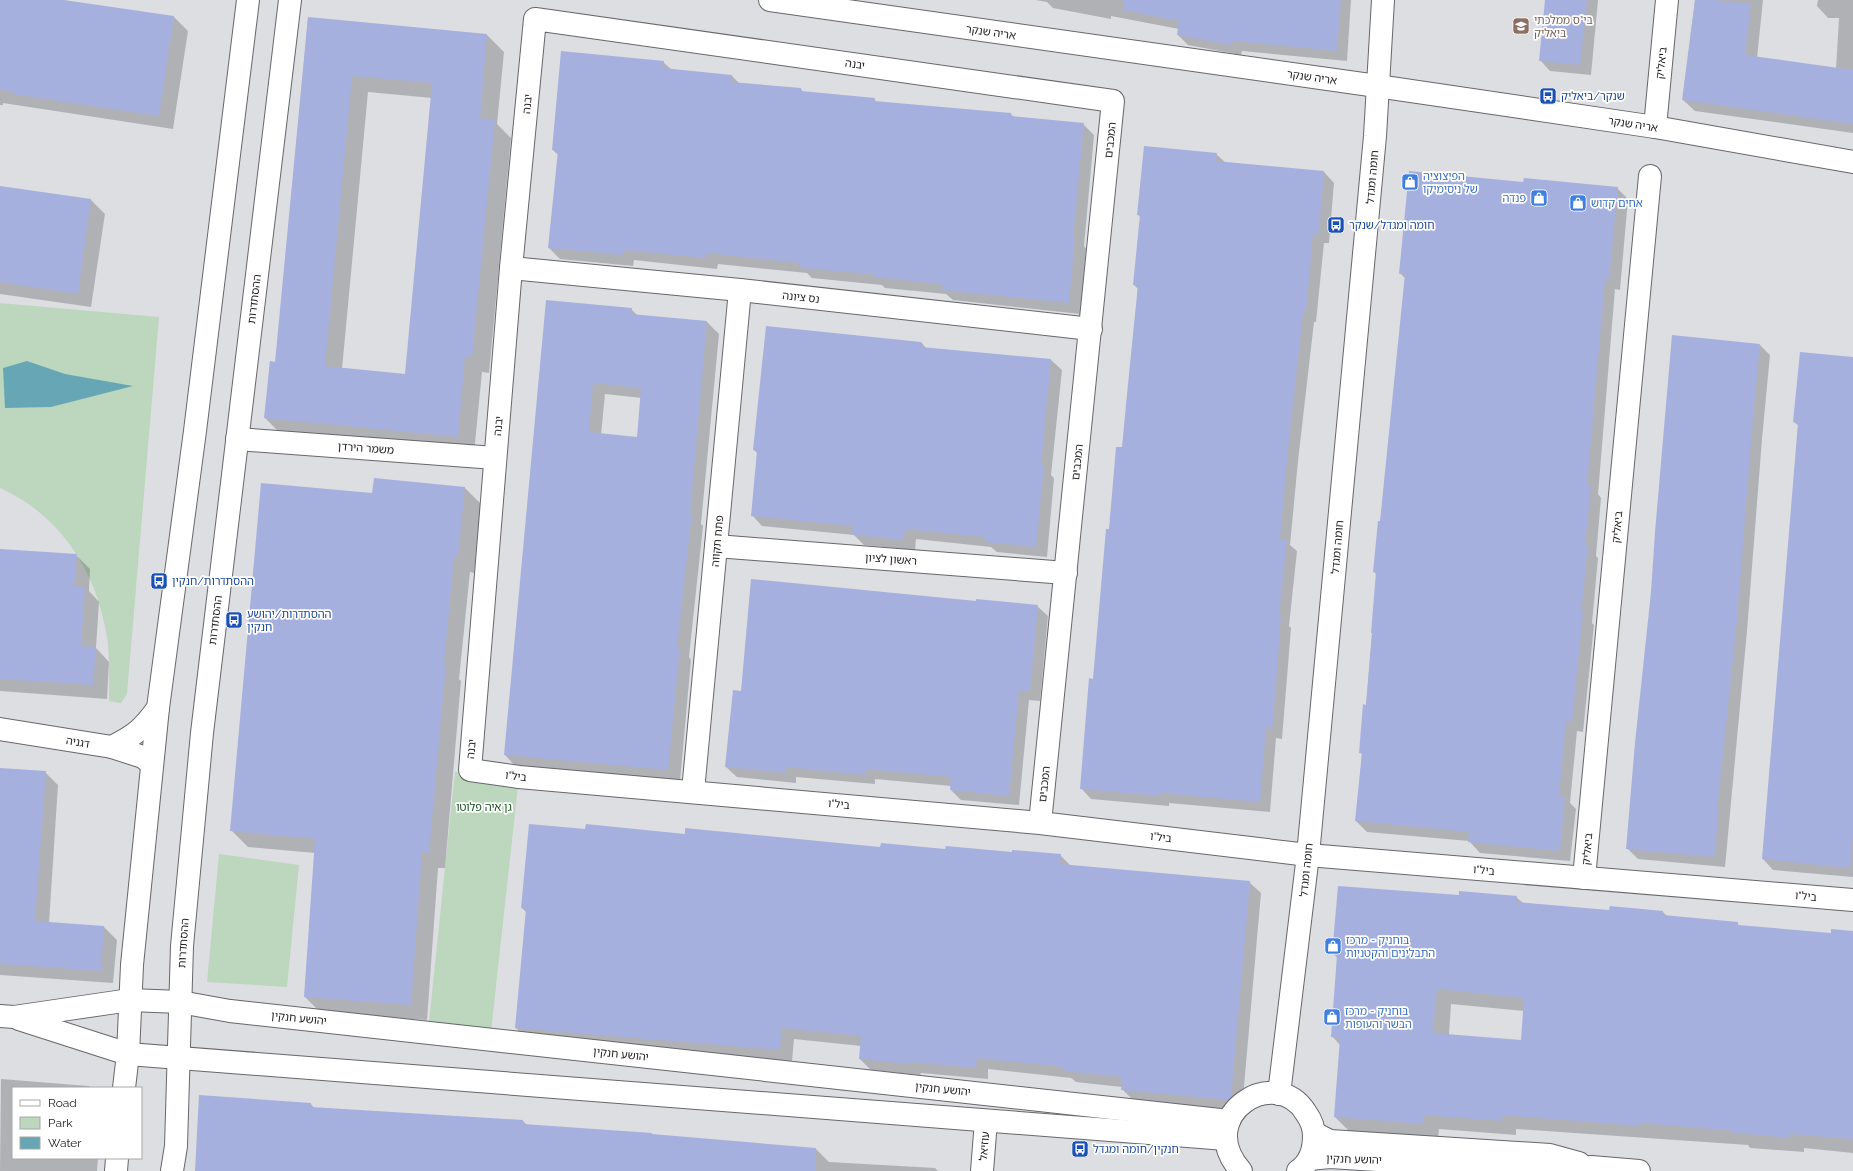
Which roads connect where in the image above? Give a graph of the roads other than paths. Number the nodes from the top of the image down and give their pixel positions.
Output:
1 (248, 0) edge
2 (290, 0) edge
3 (770, 0) edge
4 (1383, 0) edge
5 (1667, 0) edge
6 (1377, 86) junction
7 (1113, 101) joint
8 (1655, 127) junction
9 (1853, 162) edge
10 (1650, 176) dead end
11 (511, 268) junction
12 (740, 290) junction
13 (1090, 328) junction
14 (236, 439) junction
15 (495, 458) junction
16 (716, 546) junction
17 (1066, 573) junction
18 (158, 708) junction
19 (0, 730) edge
20 (112, 747) junction
21 (152, 764) junction
22 (470, 770) joint
23 (693, 791) junction
24 (1040, 823) junction
25 (1308, 855) junction
26 (1584, 878) junction
27 (1853, 900) edge
28 (182, 946) junction
29 (130, 1000) junction
30 (180, 1002) junction
31 (230, 1011) junction
32 (7, 1016) edge
33 (128, 1054) junction
34 (178, 1058) junction
35 (124, 1087) edge
36 (1279, 1094) junction
37 (986, 1121) junction
38 (1227, 1130) junction
39 (1314, 1133) junction
40 (117, 1159) edge
41 (1304, 1165) edge
42 (1591, 1167) junction
43 (116, 1171) edge
44 (172, 1171) edge
45 (982, 1171) edge
46 (1241, 1171) edge
47 (1549, 1171) edge
48 (1639, 1171) edge

1 - 18 street
2 - 14 street, ההסתדרות
3 - 6 street, אריה שנקר
4 - 6 street, חומה ומגדל
5 - 8 street, ביאליק
6 - 8 street, אריה שנקר
6 - 25 street, חומה ומגדל
7 - 11 street, יבנה
7 - 13 street, המכבים
8 - 9 street, אריה שנקר
10 - 26 street, ביאליק
11 - 12 street, נס ציונה
11 - 15 street, יבנה
12 - 13 street, נס ציונה
12 - 16 street, פתח תקווה
13 - 17 street, המכבים
14 - 15 street, משמר הירדן
14 - 28 street, ההסתדרות
15 - 22 street, יבנה
16 - 17 street, ראשון לציון
16 - 23 street, פתח תקווה
17 - 24 street, המכבים
18 - 20 street
18 - 21 street
19 - 20 street, דגניה
20 - 21 street, דגניה
21 - 29 street
22 - 23 street, ביל"ו
23 - 24 street, ביל"ו
24 - 25 street, ביל"ו
25 - 26 street, ביל"ו
25 - 36 street, חומה ומגדל
26 - 27 street, ביל"ו
28 - 30 street, ההסתדרות
28 - 31 street
29 - 30 street, יהושע חנקין
29 - 32 street, יהושע חנקין
29 - 33 street
30 - 31 street, יהושע חנקין
30 - 34 street, ההסתדרות
31 - 38 street, יהושע חנקין
32 - 33 street, יהושע חנקין
33 - 34 street, יהושע חנקין
33 - 35 street
34 - 37 street, יהושע חנקין
34 - 44 street, ההסתדרות
36 - 38 street
36 - 39 street
37 - 38 street, יהושע חנקין
37 - 45 street, עוזיאל
38 - 46 street
39 - 41 street
39 - 42 street, יהושע חנקין
40 - 43 street
41 - 47 street, יהושע חנקין
42 - 47 street, יהושע חנקין
42 - 48 street, יהושע חנקין

